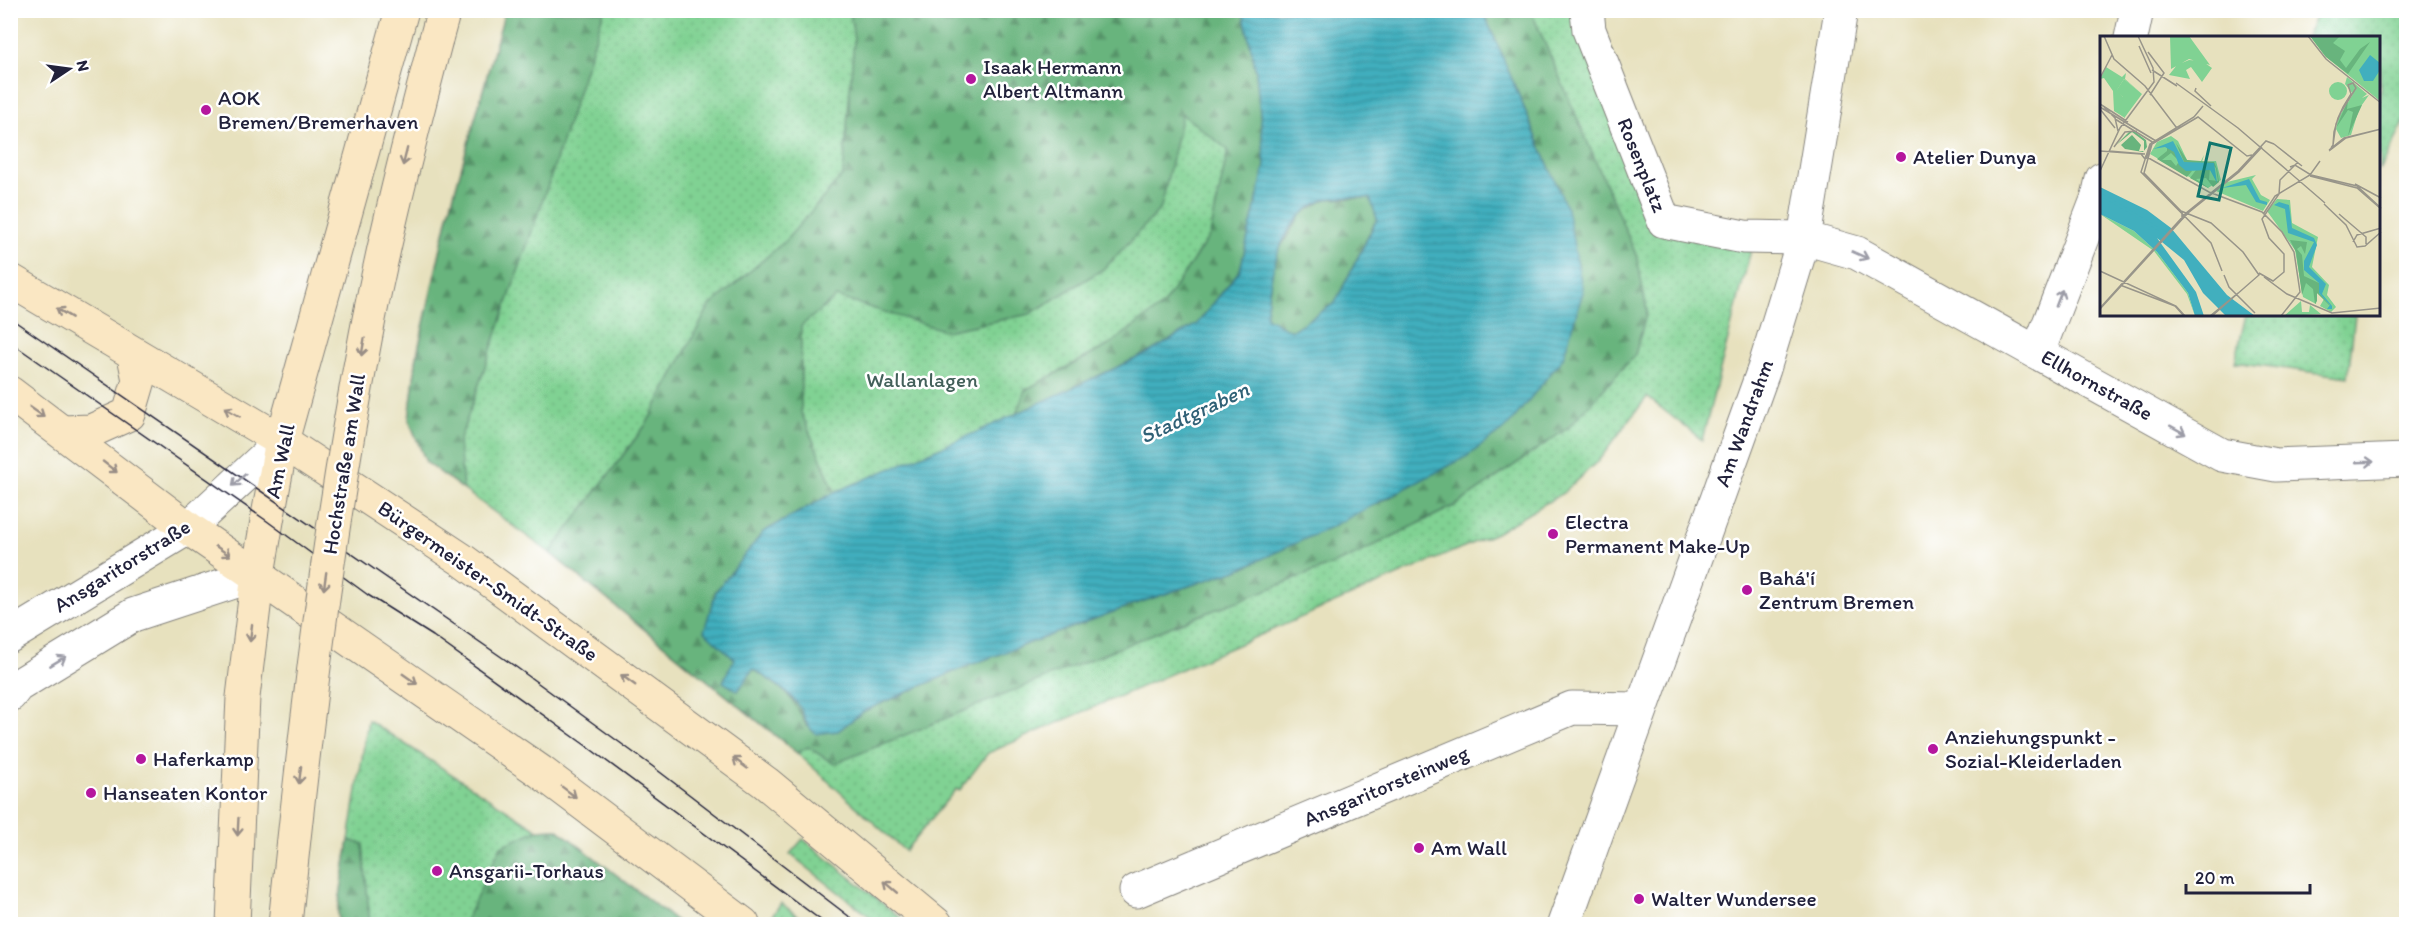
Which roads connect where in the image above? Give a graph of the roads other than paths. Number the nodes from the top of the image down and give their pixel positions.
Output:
1 (402, 10) edge
2 (1587, 10) edge
3 (1841, 10) edge
4 (2137, 10) edge
5 (440, 25) edge
6 (2131, 36) edge
7 (2100, 188) edge
8 (1804, 238) junction
9 (10, 280) edge
10 (2038, 352) junction
11 (134, 356) junction
12 (10, 393) edge
13 (63, 432) junction
14 (282, 441) junction
15 (2406, 460) edge
16 (188, 528) junction
17 (258, 574) junction
18 (10, 636) edge
19 (10, 695) edge
20 (1640, 709) junction
21 (1136, 891) dead end
22 (233, 924) edge
23 (285, 924) edge
24 (743, 924) edge
25 (936, 924) edge
26 (1563, 924) edge

1 - 14 main road, Am Wall
2 - 8 street, Rosenplatz
3 - 8 street, Am Wandrahm
4 - 6 street
5 -> 23 main road, Hochstraße am Wall, bridge
10 -> 7 street
8 -> 10 street, Ellhornstraße
8 - 20 street, Am Wandrahm
11 -> 9 main road, Bürgermeister-Smidt-Straße
10 -> 15 street, Ellhornstraße
11 - 13 main road
14 -> 11 main road, Bürgermeister-Smidt-Straße
12 -> 13 main road
13 -> 16 main road
14 -> 16 street, Ansgaritorstraße
14 - 17 main road, Am Wall
25 -> 14 main road, Bürgermeister-Smidt-Straße
16 -> 17 main road
16 - 18 street, Ansgaritorstraße
19 -> 17 street
17 -> 22 main road, Am Wall
17 -> 24 main road
20 - 21 street, Ansgaritorsteinweg
20 - 26 street, Am Wandrahm

